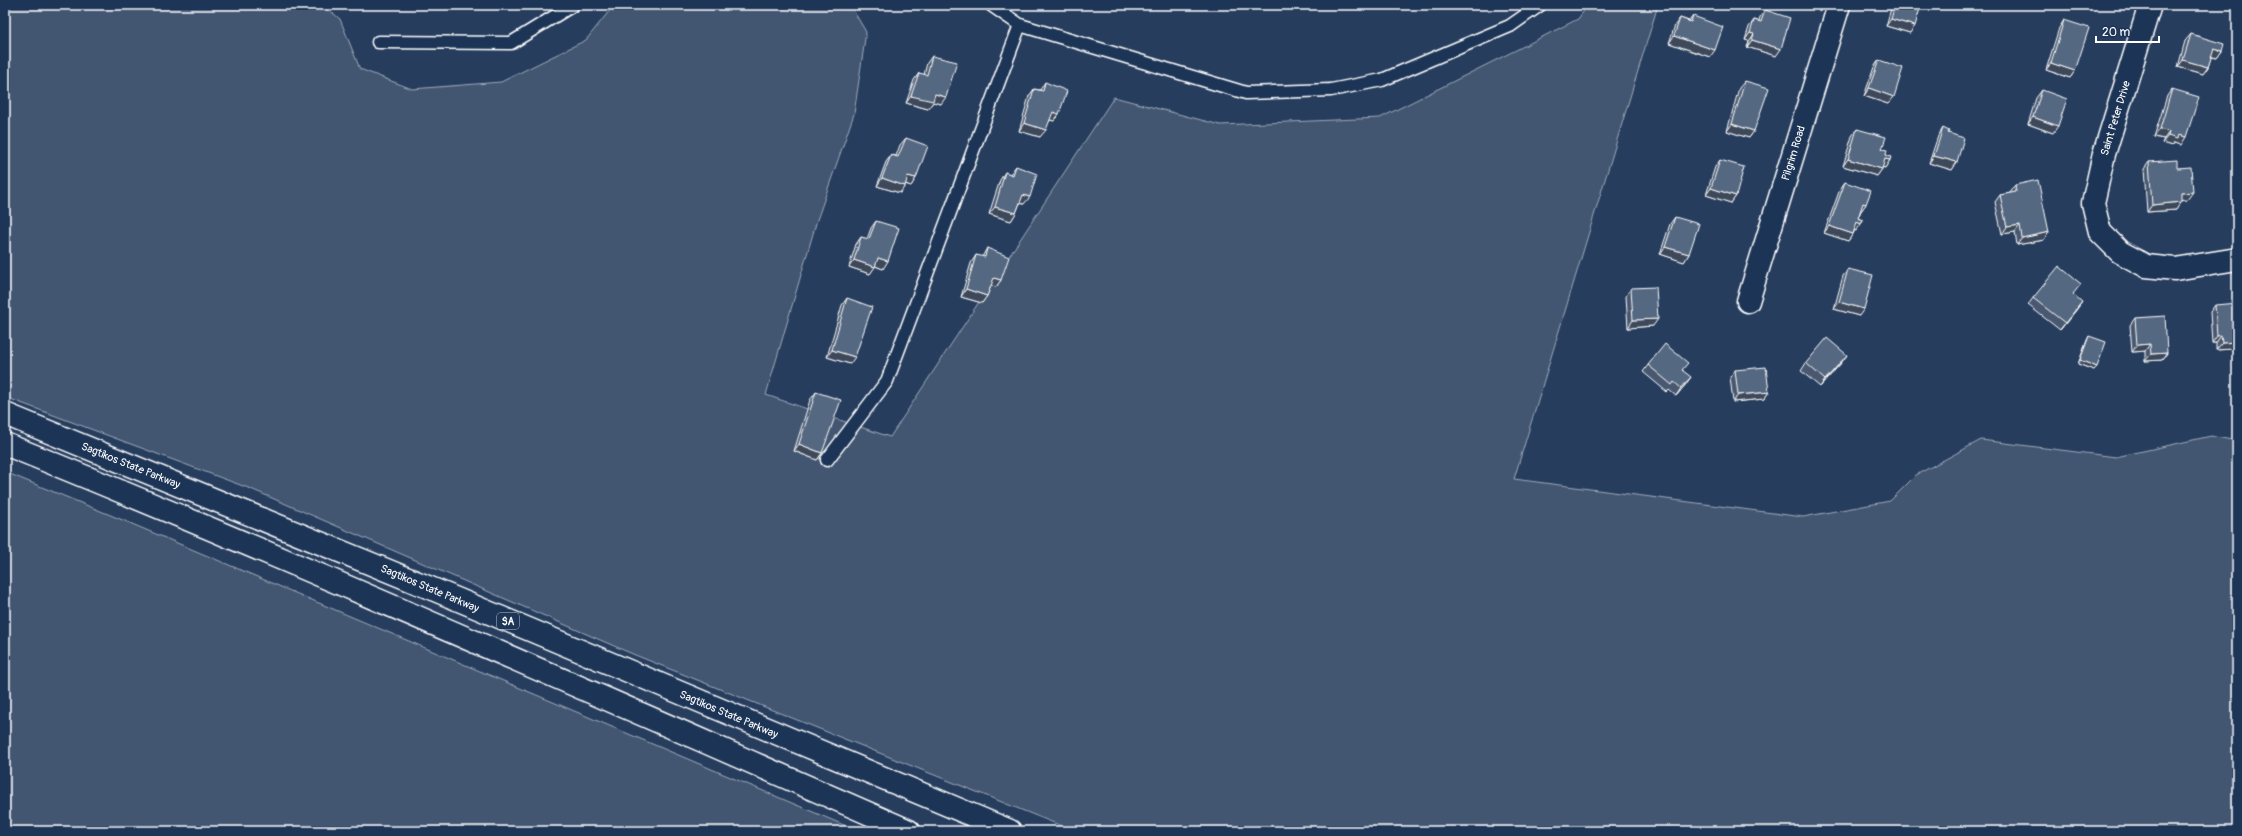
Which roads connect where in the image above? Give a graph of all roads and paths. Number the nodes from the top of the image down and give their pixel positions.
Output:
1 (573, 5) edge
2 (991, 5) edge
3 (1540, 5) edge
4 (1839, 5) edge
5 (2150, 5) edge
6 (1020, 25) junction
7 (378, 42) dead end
8 (2237, 259) edge
9 (1748, 301) dead end
10 (5, 414) edge
11 (5, 444) edge
12 (827, 460) dead end
13 (909, 831) edge
14 (1010, 831) edge

1 - 7 lane
2 - 6 lane
3 - 6 lane
4 - 9 main road, Pilgrim Road
5 - 8 main road, Saint Peter Drive
6 - 12 lane
10 - 14 main road, Sagtikos State Parkway / SA
11 - 13 main road

